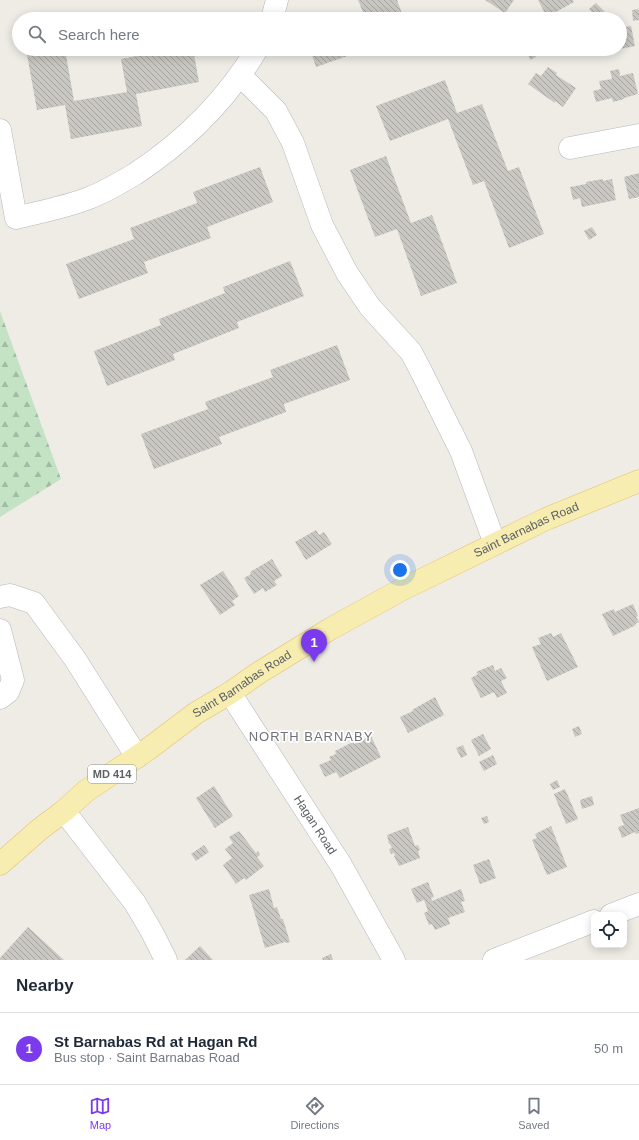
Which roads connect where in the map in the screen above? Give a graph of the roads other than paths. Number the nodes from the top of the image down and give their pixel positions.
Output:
1 (277, 0) edge
2 (274, 12) edge
3 (252, 56) edge
4 (240, 75) junction
5 (0, 130) edge
6 (639, 135) edge
7 (570, 148) dead end
8 (639, 481) edge
9 (495, 544) junction
10 (0, 597) edge
11 (0, 630) edge
12 (230, 693) junction
13 (0, 698) edge
14 (138, 757) junction
15 (64, 811) junction
16 (0, 864) edge
17 (639, 904) edge
18 (619, 912) edge
19 (591, 922) edge
20 (166, 960) edge
21 (394, 960) edge
22 (494, 960) edge

1 - 2 street
3 - 4 street
4 - 5 street
4 - 9 street
6 - 7 street
8 - 9 main road, Saint Barnabas Road / MD 414
9 - 12 main road, Saint Barnabas Road / MD 414
10 - 14 street
11 - 13 street
12 - 14 main road, Saint Barnabas Road / MD 414
12 - 21 street, Hagan Road
14 - 15 main road, Saint Barnabas Road / MD 414
15 - 16 main road, Saint Barnabas Road / MD 414
15 - 20 street
17 - 18 street
19 - 22 street

